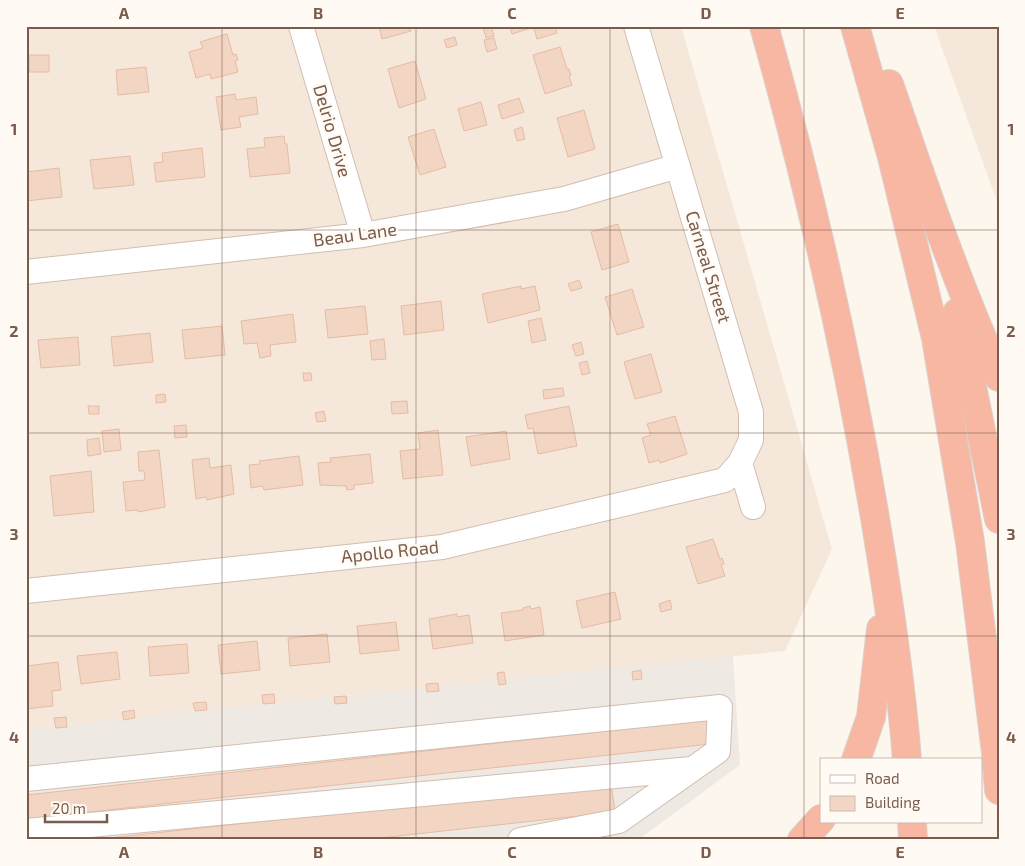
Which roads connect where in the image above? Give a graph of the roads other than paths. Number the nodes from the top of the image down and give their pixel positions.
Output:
1 (301, 26) edge
2 (636, 26) edge
3 (764, 26) edge
4 (854, 26) edge
5 (870, 26) edge
6 (678, 166) junction
7 (363, 235) junction
8 (941, 236) junction
9 (26, 272) edge
10 (999, 377) edge
11 (740, 463) junction
12 (754, 507) dead end
13 (999, 519) edge
14 (886, 585) junction
15 (26, 591) edge
16 (857, 758) edge
17 (907, 758) edge
18 (693, 769) junction
19 (26, 779) edge
20 (999, 790) edge
21 (820, 820) edge
22 (912, 824) edge
23 (26, 831) edge
24 (520, 840) edge
25 (802, 840) edge
26 (914, 840) edge

1 - 7 street, Delrio Drive
2 - 6 street, Carneal Street
3 - 14 highway
4 - 20 highway
5 - 8 highway
6 - 7 street, Beau Lane
6 - 11 street, Carneal Street
7 - 9 street, Beau Lane
8 - 10 highway
8 - 13 highway
11 - 12 street
11 - 15 street, Apollo Road
14 - 16 highway
14 - 17 highway
18 - 19 street
18 - 23 street
18 - 24 street
21 - 25 highway
22 - 26 highway

